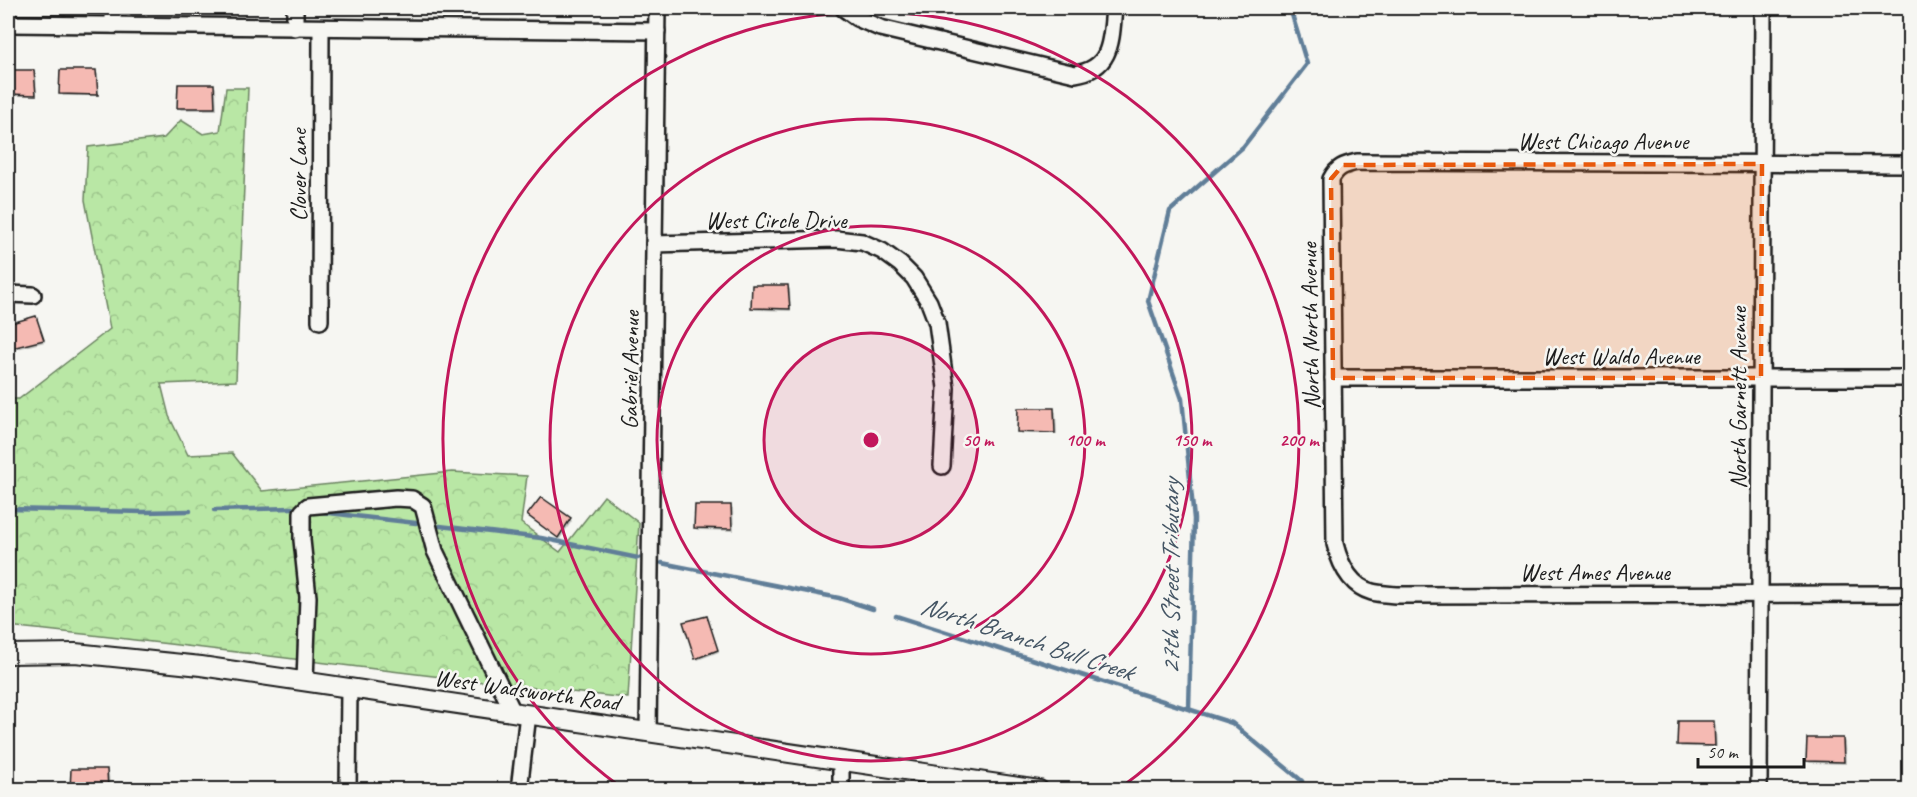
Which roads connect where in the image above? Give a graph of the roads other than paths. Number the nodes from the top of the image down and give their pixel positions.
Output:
1 (113, 8) edge
2 (295, 8) edge
3 (657, 8) edge
4 (843, 8) edge
5 (1114, 8) edge
6 (1763, 8) edge
7 (8, 24) edge
8 (113, 25) junction
9 (295, 28) junction
10 (321, 28) junction
11 (657, 30) junction
12 (1762, 164) junction
13 (1910, 164) edge
14 (1331, 206) joint
15 (654, 244) junction
16 (8, 294) edge
17 (33, 295) dead end
18 (320, 321) dead end
19 (1333, 378) junction
20 (1761, 378) junction
21 (1910, 378) edge
22 (942, 466) dead end
23 (1335, 517) joint
24 (1759, 594) junction
25 (1910, 594) edge
26 (8, 654) edge
27 (305, 681) junction
28 (350, 688) junction
29 (520, 713) junction
30 (648, 732) junction
31 (841, 761) junction
32 (948, 783) edge
33 (348, 789) edge
34 (519, 789) edge
35 (841, 789) edge
36 (1039, 789) edge
37 (1759, 789) edge

1 - 8 street
2 - 9 street
3 - 11 street, Gabriel Avenue
4 - 5 street
6 - 12 street, North Garnett Avenue
7 - 8 street
8 - 9 street
9 - 10 street
10 - 11 street
10 - 18 street, Clover Lane
11 - 15 street, Gabriel Avenue
12 - 13 street, West Chicago Avenue
12 - 14 street, West Chicago Avenue
12 - 20 street, North Garnett Avenue
14 - 19 street, North North Avenue
15 - 22 street, West Circle Drive
15 - 30 street, Gabriel Avenue
16 - 17 street
19 - 20 street, West Waldo Avenue
19 - 23 street, North North Avenue
20 - 21 street, West Waldo Avenue
20 - 24 street, North Garnett Avenue
23 - 24 street, West Ames Avenue
24 - 25 street, West Ames Avenue
24 - 37 street, North Garnett Avenue
26 - 27 main road, West Wadsworth Road
27 - 28 main road, West Wadsworth Road
27 - 29 street
28 - 29 main road, West Wadsworth Road
28 - 33 street
29 - 30 main road, West Wadsworth Road
29 - 34 street
30 - 31 main road, West Wadsworth Road
31 - 32 main road, West Wadsworth Road
31 - 35 street
32 - 36 main road, West Wadsworth Road

